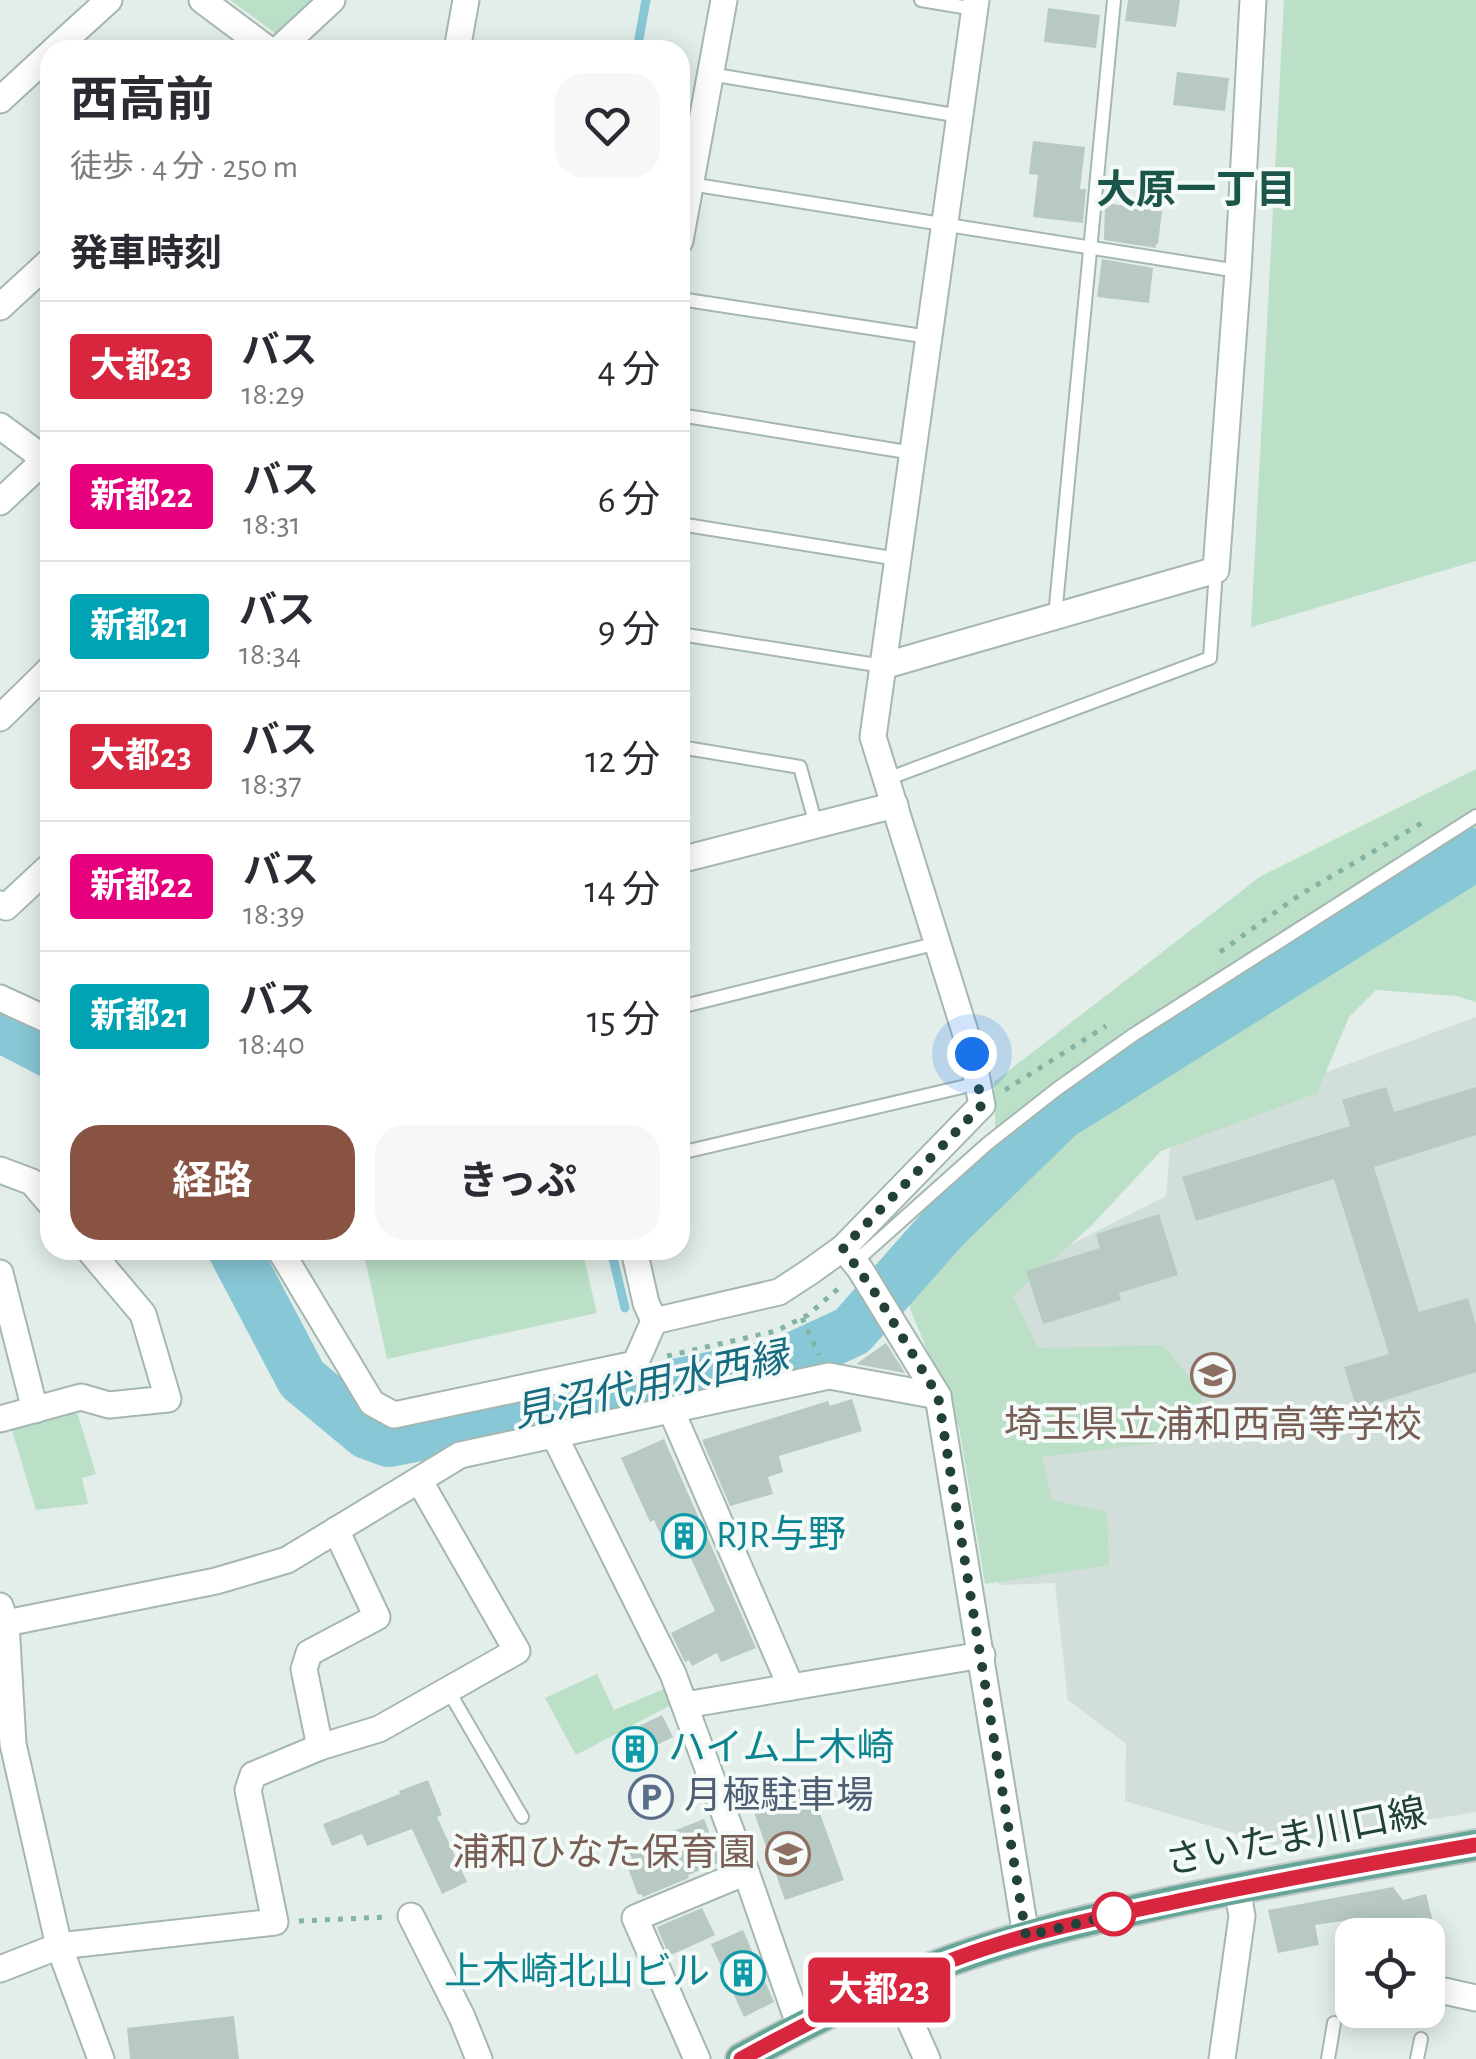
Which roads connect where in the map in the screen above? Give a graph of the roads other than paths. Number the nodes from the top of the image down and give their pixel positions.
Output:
1 (109, 0) edge
2 (202, 0) edge
3 (332, 0) edge
4 (466, 0) edge
5 (724, 0) edge
6 (921, 0) edge
7 (1114, 0) edge
8 (1253, 0) edge
9 (976, 4) edge
10 (65, 40) edge
11 (256, 40) edge
12 (289, 40) edge
13 (459, 40) edge
14 (40, 63) edge
15 (710, 74) junction
16 (0, 100) edge
17 (960, 116) junction
18 (690, 184) joint
19 (945, 225) junction
20 (1089, 248) junction
21 (40, 270) edge
22 (1238, 271) junction
23 (690, 301) edge
24 (0, 307) edge
25 (929, 337) junction
26 (690, 417) edge
27 (0, 426) edge
28 (913, 453) junction
29 (40, 454) edge
30 (40, 466) edge
31 (0, 502) edge
32 (690, 526) edge
33 (898, 558) junction
34 (1216, 570) junction
35 (1055, 616) junction
36 (690, 636) edge
37 (883, 666) junction
38 (40, 680) edge
39 (0, 718) edge
40 (690, 749) edge
41 (887, 779) junction
42 (895, 804) junction
43 (1476, 816) edge
44 (816, 825) junction
45 (690, 857) edge
46 (40, 875) edge
47 (0, 904) edge
48 (938, 943) junction
49 (0, 998) edge
50 (690, 1005) edge
51 (40, 1016) edge
52 (981, 1094) junction
53 (690, 1152) edge
54 (0, 1170) edge
55 (40, 1191) edge
56 (98, 1260) edge
57 (286, 1260) edge
58 (636, 1260) edge
59 (852, 1260) junction
60 (0, 1273) edge
61 (654, 1320) junction
62 (938, 1396) junction
63 (34, 1410) junction
64 (671, 1410) junction
65 (0, 1420) edge
66 (554, 1435) junction
67 (419, 1480) junction
68 (336, 1530) junction
69 (3, 1615) edge
70 (982, 1654) junction
71 (791, 1687) junction
72 (448, 1690) junction
73 (685, 1705) junction
74 (320, 1747) junction
75 (522, 1816) dead end
76 (1476, 1845) edge
77 (746, 1872) junction
78 (1238, 1888) junction
79 (411, 1916) road end
80 (1026, 1936) junction
81 (60, 1946) junction
82 (0, 1969) edge
83 (893, 1983) junction
84 (1445, 1991) edge
85 (1476, 1998) edge
86 (1334, 2024) dead end
87 (800, 2027) junction
88 (1421, 2039) dead end
89 (101, 2059) edge
90 (479, 2059) edge
91 (697, 2059) edge
92 (741, 2059) edge
93 (927, 2059) edge
94 (1222, 2059) edge
95 (1328, 2059) edge
96 (1417, 2059) edge

1 - 10 street
2 - 11 street
3 - 12 street
4 - 13 street
5 - 15 street
6 - 9 lane
7 - 20 lane
8 - 22 street
9 - 17 street
14 - 16 street
15 - 17 lane
15 - 18 street
17 - 19 street
18 - 19 lane
19 - 20 lane
19 - 25 street
20 - 22 lane
20 - 35 lane
21 - 24 street
22 - 34 street
23 - 25 lane
25 - 28 street
26 - 28 lane
27 - 29 street
28 - 33 street
30 - 31 street
32 - 33 lane
33 - 37 street
34 - 35 street
34 - 41 lane
35 - 37 street
36 - 37 lane
37 - 41 street
38 - 39 street
40 - 44 lane
41 - 42 street
42 - 44 street
42 - 48 street
43 - 59 lane
44 - 45 street
46 - 47 street
48 - 50 lane
48 - 52 street
49 - 51 street
52 - 53 lane
52 - 59 street
54 - 55 street
56 - 63 street
57 - 61 street
58 - 61 street
59 - 61 street
59 - 62 street
60 - 63 street
62 - 64 street
62 - 70 street
63 - 65 street
64 - 66 street
64 - 71 street
66 - 67 street
66 - 73 street
67 - 68 street
67 - 72 street
68 - 69 street
68 - 74 street
69 - 81 street
70 - 71 street
70 - 80 street
71 - 73 street
72 - 74 street
72 - 75 lane
73 - 77 street
74 - 81 street
76 - 78 main road, さいたま川口線
77 - 87 street
77 - 91 street
78 - 80 main road, さいたま川口線
78 - 94 street
79 - 90 street
80 - 83 main road, さいたま川口線
81 - 82 street
81 - 89 street
83 - 87 main road, さいたま川口線
83 - 93 street
84 - 85 street
86 - 95 lane
87 - 92 main road, さいたま川口線
88 - 96 lane

